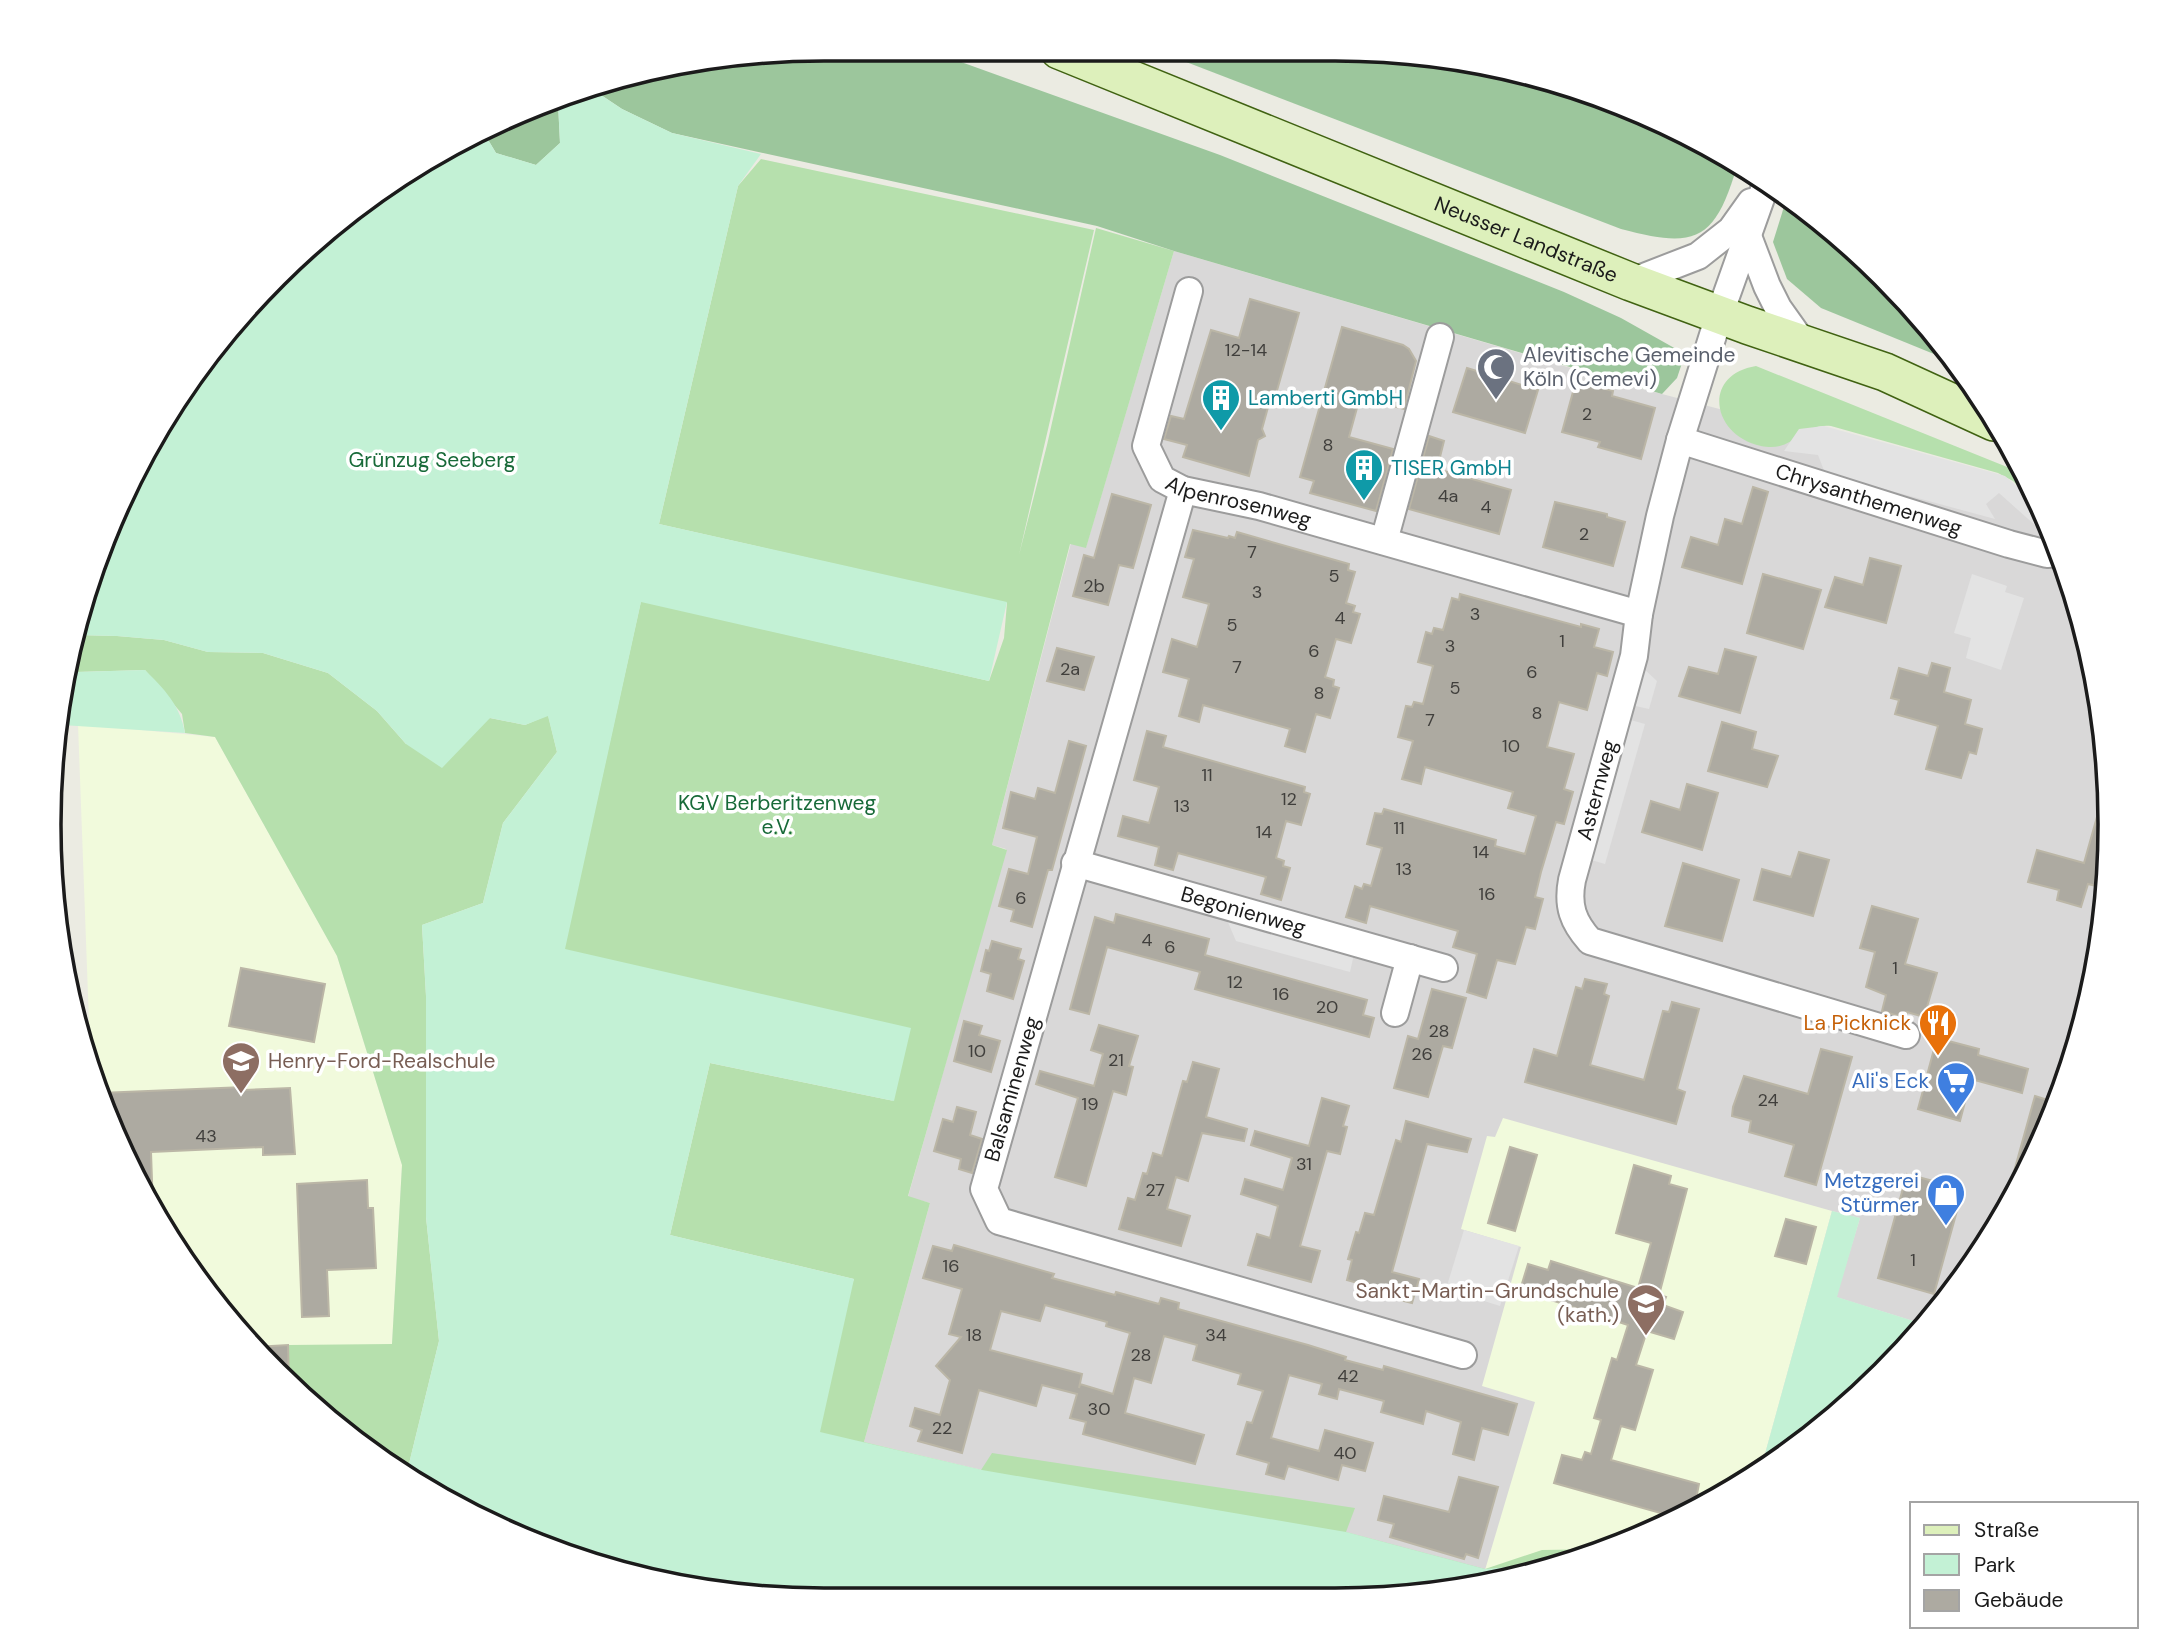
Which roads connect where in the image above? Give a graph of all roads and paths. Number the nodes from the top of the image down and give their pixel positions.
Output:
1 (1086, 61) edge
2 (1760, 190) edge
3 (1762, 192) edge
4 (1748, 236) junction
5 (1630, 282) junction
6 (1189, 291) dead end
7 (1719, 316) junction
8 (1440, 337) dead end
9 (1805, 346) junction
10 (1978, 415) edge
11 (1680, 440) junction
12 (1183, 490) junction
13 (1384, 541) junction
14 (2048, 554) edge
15 (1639, 614) junction
16 (1075, 863) junction
17 (1410, 958) junction
18 (1444, 968) dead end
19 (1395, 1013) dead end
20 (1906, 1035) dead end
21 (1463, 1355) dead end

1 - 5 main road, Neusser Landstraße
2 - 5 street
3 - 4 street, Asternweg
4 - 7 street, Asternweg
4 - 9 street
5 - 7 main road, Neusser Landstraße
6 - 12 street, Alpenrosenweg
7 - 9 main road, Neusser Landstraße
7 - 11 street, Asternweg
8 - 13 street
9 - 10 main road, Neusser Landstraße
11 - 14 street, Chrysanthemenweg
11 - 15 street, Asternweg
12 - 13 street, Alpenrosenweg
12 - 16 street, Balsaminenweg
13 - 15 street, Alpenrosenweg
15 - 20 street, Asternweg
16 - 17 street, Begonienweg
16 - 21 street, Balsaminenweg
17 - 18 street, Begonienweg
17 - 19 street

